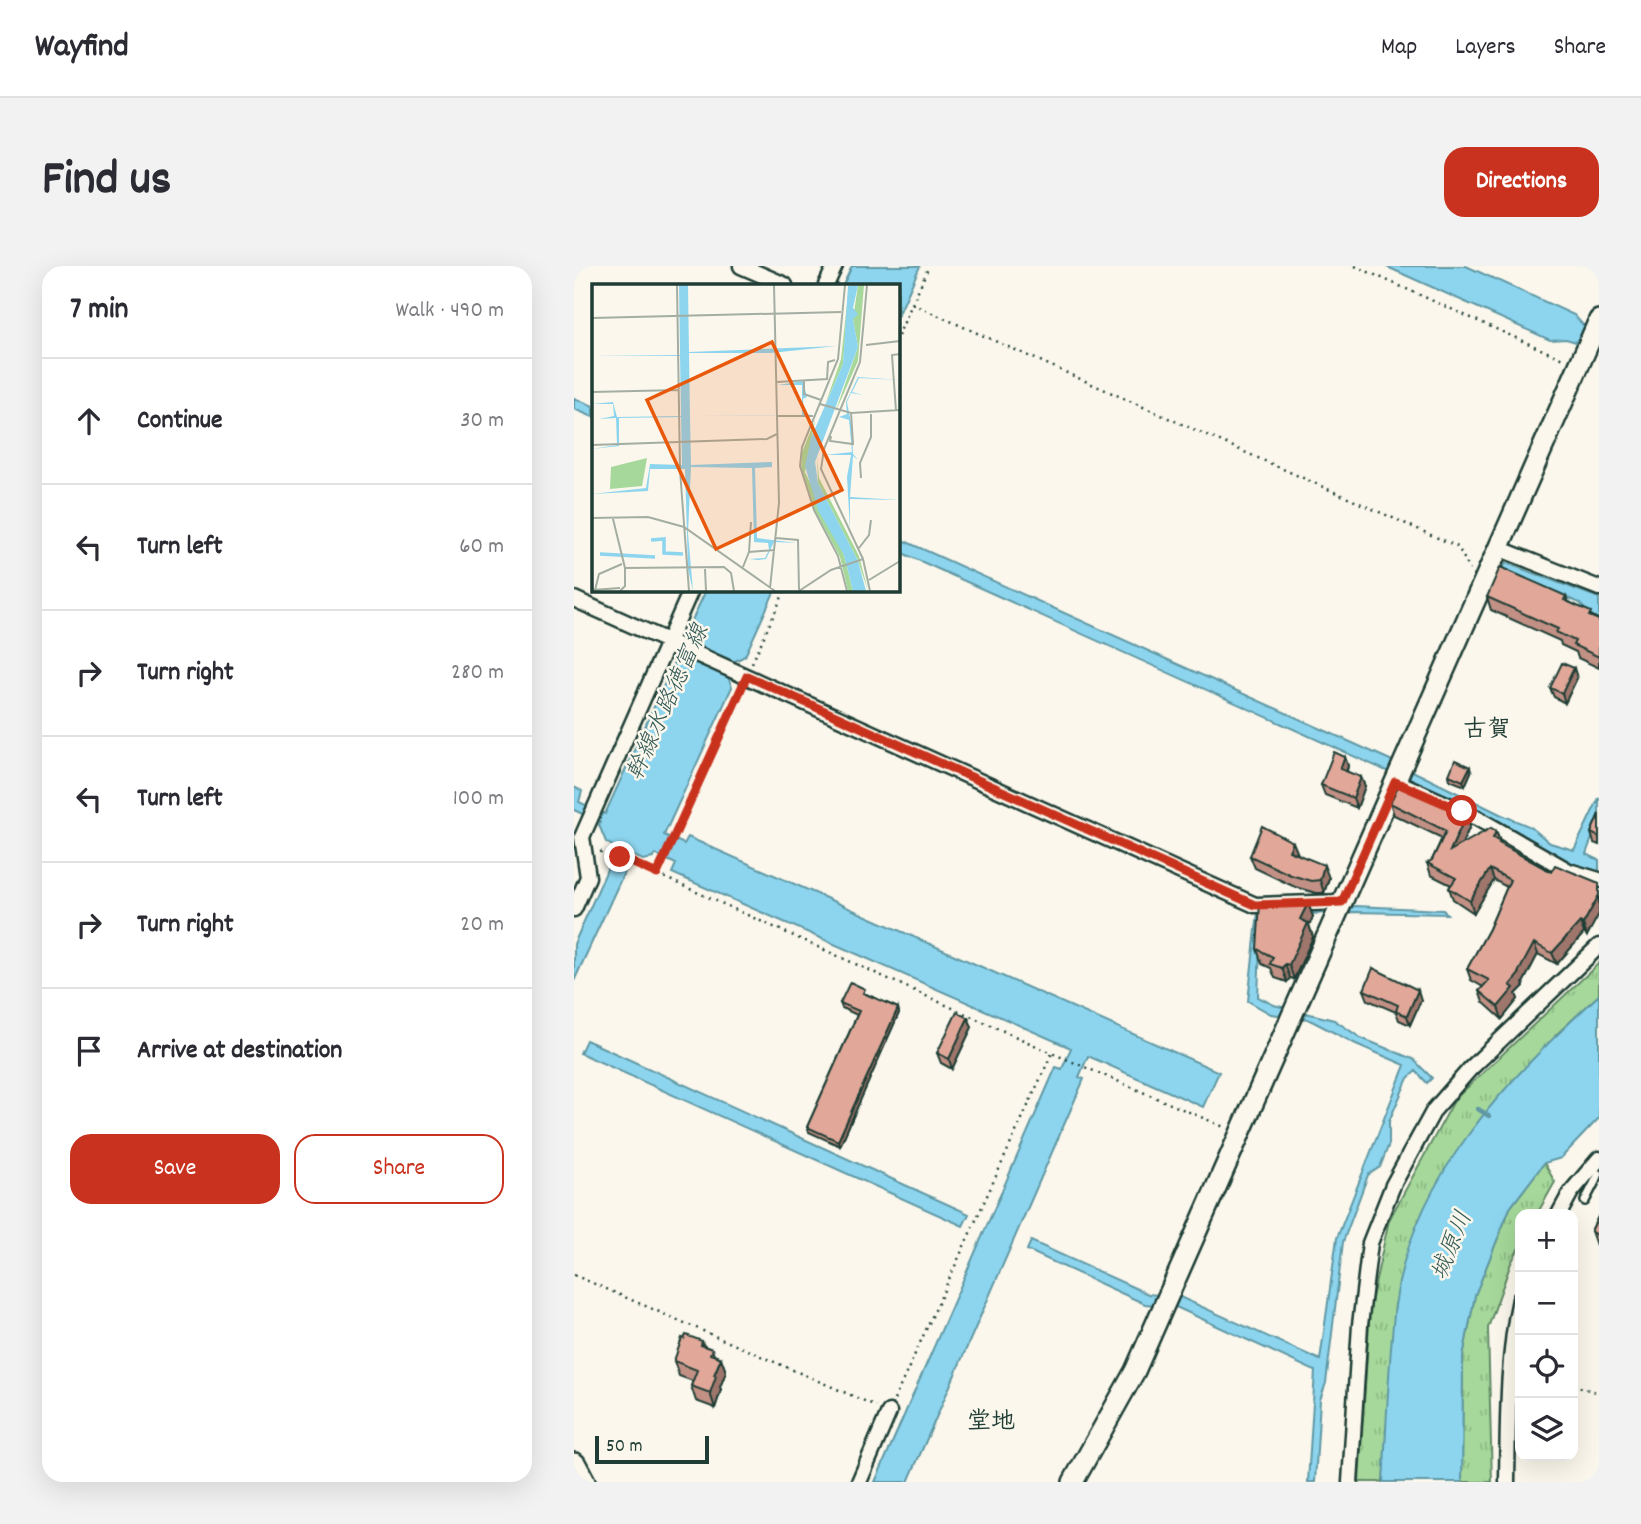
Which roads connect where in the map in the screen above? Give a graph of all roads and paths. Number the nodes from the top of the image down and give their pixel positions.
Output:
1 (741, 266) edge
2 (835, 266) edge
3 (929, 266) edge
4 (1356, 266) edge
5 (783, 284) edge
6 (826, 284) edge
7 (912, 304) junction
8 (1597, 324) edge
9 (900, 331) edge
10 (1582, 357) junction
11 (1498, 548) junction
12 (1483, 580) junction
13 (1599, 588) edge
14 (690, 592) edge
15 (784, 592) edge
16 (574, 599) edge
17 (675, 643) junction
18 (742, 673) junction
19 (1398, 773) junction
20 (606, 851) dead end
21 (657, 874) junction
22 (1599, 880) edge
23 (1339, 907) junction
24 (574, 909) edge
25 (1599, 946) edge
26 (1052, 1053) junction
27 (1240, 1134) junction
28 (1599, 1159) edge
29 (1599, 1174) edge
30 (1585, 1201) dead end
31 (1562, 1209) edge
32 (574, 1275) edge
33 (1515, 1328) edge
34 (1578, 1387) edge
35 (1599, 1394) edge
36 (889, 1412) junction
37 (574, 1465) edge
38 (583, 1482) edge
39 (859, 1482) edge
40 (1073, 1482) edge
41 (1350, 1482) edge
42 (1507, 1482) edge

1 - 5 street
2 - 6 street
3 - 7 path
4 - 10 path
7 - 9 path
7 - 12 path
8 - 10 street
10 - 11 street
11 - 12 street
11 - 13 street
12 - 19 street
14 - 17 street
15 - 18 path
16 - 17 street
17 - 18 street
17 - 24 street
18 - 21 path
18 - 23 street
19 - 22 street
19 - 23 street
20 - 21 path
21 - 26 path
23 - 27 street
25 - 41 street
26 - 27 path
26 - 36 path
27 - 40 street
28 - 31 street
29 - 30 lane
32 - 36 path
33 - 42 street
34 - 35 path
36 - 39 street
37 - 38 main road

